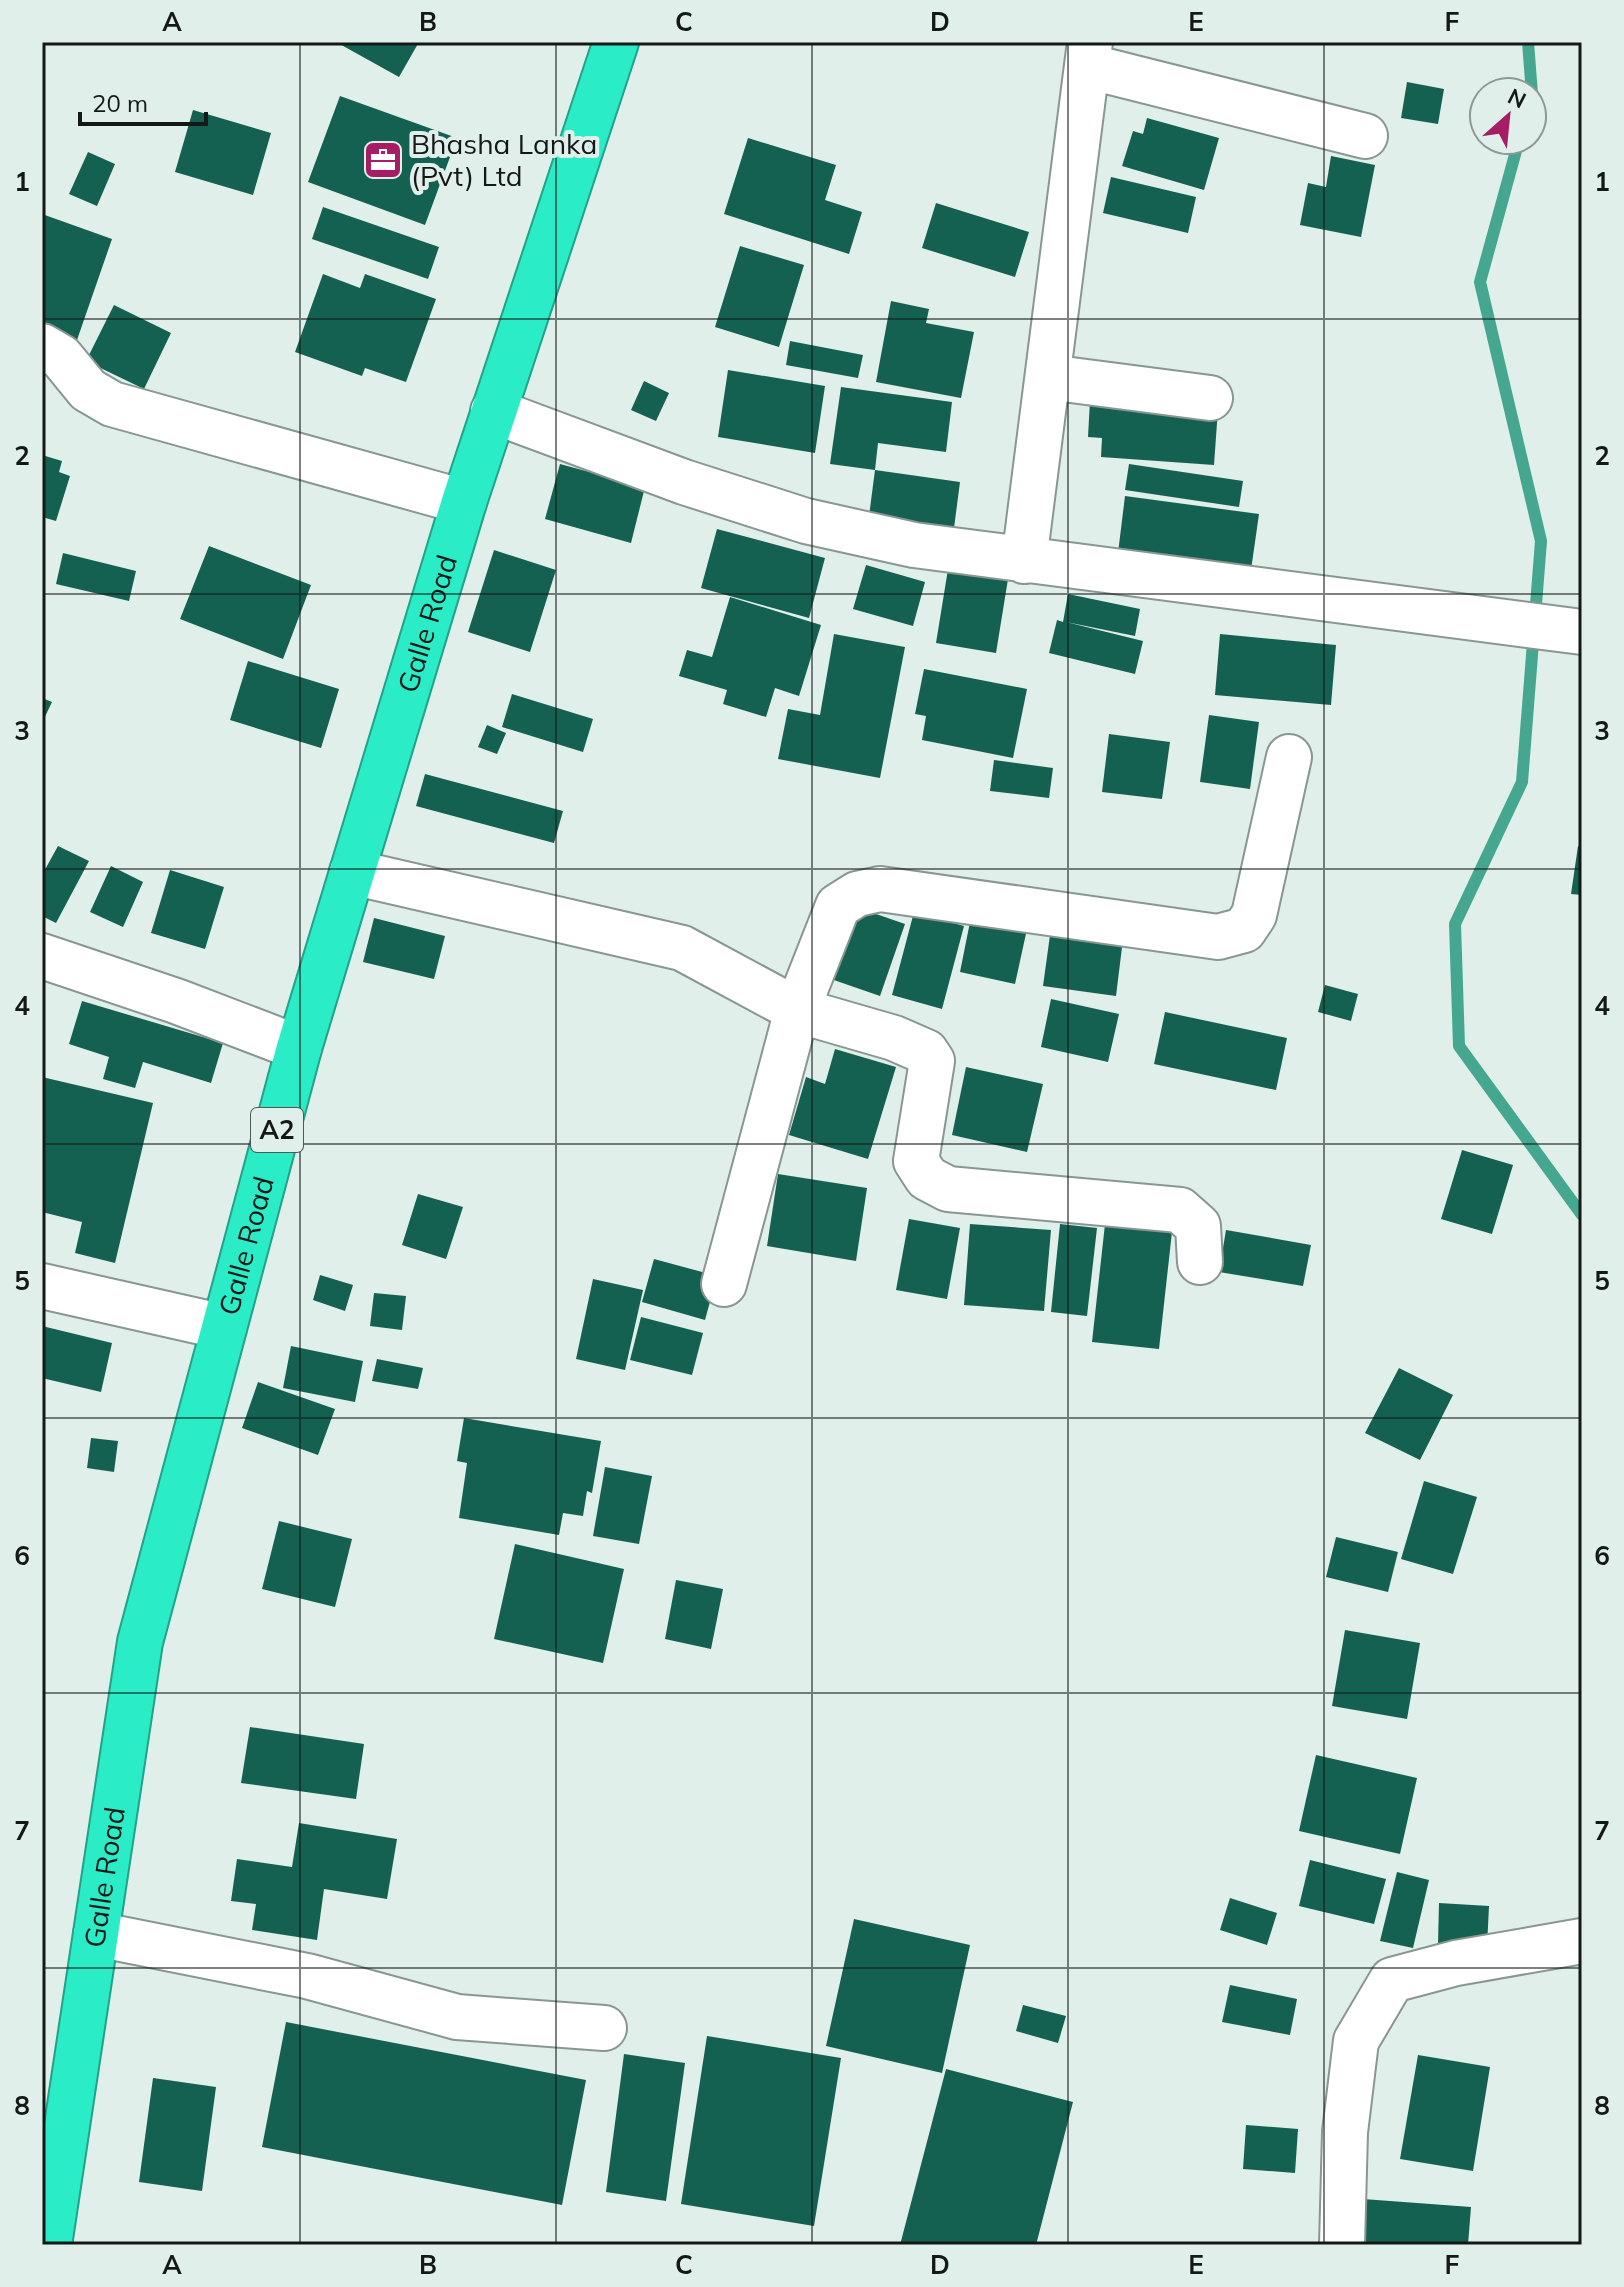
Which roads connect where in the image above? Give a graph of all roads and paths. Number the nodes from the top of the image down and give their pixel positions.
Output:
1 (616, 42) edge
2 (1089, 54) edge
3 (1365, 136) dead end
4 (42, 346) edge
5 (1048, 377) junction
6 (1210, 398) dead end
7 (493, 411) junction
8 (464, 502) junction
9 (1024, 561) junction
10 (1582, 632) edge
11 (1289, 757) dead end
12 (352, 872) junction
13 (42, 956) edge
14 (797, 1010) junction
15 (299, 1048) junction
16 (1200, 1262) dead end
17 (724, 1284) dead end
18 (42, 1286) edge
19 (224, 1327) junction
20 (96, 1934) junction
21 (1582, 1941) edge
22 (604, 2028) dead end
23 (49, 2245) edge
24 (1342, 2245) edge

1 - 7 highway, Galle Road / A2
2 - 3 street
2 - 5 street
4 - 8 street
5 - 6 street
5 - 9 street
7 - 8 highway, Galle Road / A2
7 - 9 street
8 - 12 highway, Galle Road / A2
9 - 10 street
11 - 14 street
12 - 14 street
12 - 15 highway, Galle Road / A2
13 - 15 street
14 - 16 street
14 - 17 street
15 - 19 highway, Galle Road / A2
18 - 19 street
19 - 20 highway, Galle Road / A2
20 - 22 street
20 - 23 highway, Galle Road / A2
21 - 24 street

